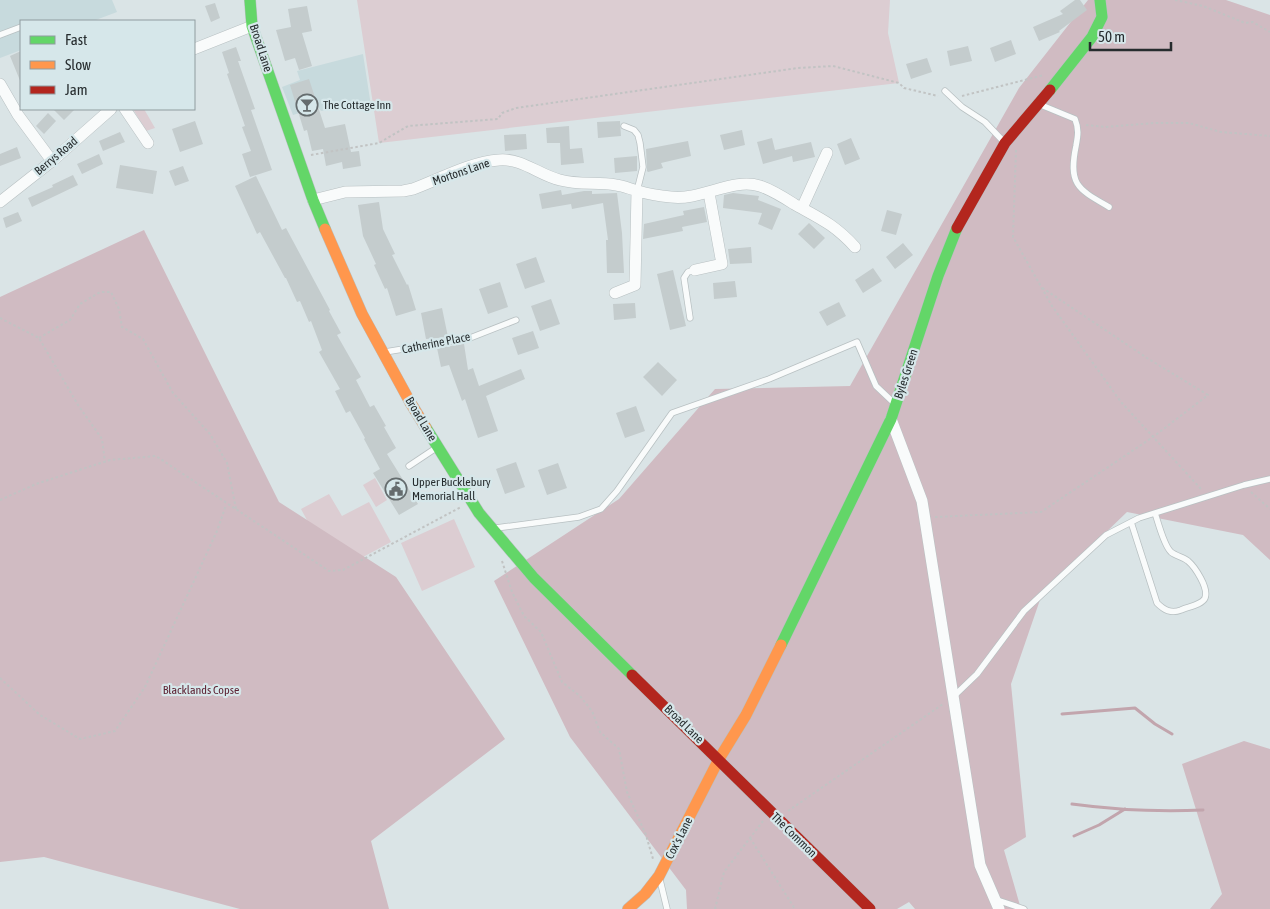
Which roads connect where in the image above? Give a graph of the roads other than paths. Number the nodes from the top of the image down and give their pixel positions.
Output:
1 (250, 0) edge
2 (1100, 0) edge
3 (252, 26) junction
4 (20, 27) edge
5 (0, 35) edge
6 (195, 49) edge
7 (0, 84) edge
8 (945, 91) dead end
9 (1039, 104) junction
10 (109, 110) edge
11 (126, 110) edge
12 (624, 126) dead end
13 (148, 143) dead end
14 (1005, 144) junction
15 (827, 153) dead end
16 (52, 161) junction
17 (637, 191) junction
18 (709, 193) junction
19 (313, 200) junction
20 (0, 202) edge
21 (802, 208) junction
22 (1109, 208) dead end
23 (855, 247) dead end
24 (695, 270) joint
25 (615, 293) dead end
26 (690, 318) dead end
27 (516, 320) dead end
28 (383, 353) junction
29 (896, 404) junction
30 (891, 419) junction
31 (438, 447) junction
32 (409, 466) dead end
33 (1270, 479) edge
34 (1155, 513) junction
35 (1131, 522) junction
36 (492, 529) junction
37 (953, 698) junction
38 (719, 759) junction
39 (659, 876) junction
40 (997, 904) edge
41 (628, 909) edge
42 (667, 909) edge
43 (870, 909) edge
44 (1024, 909) edge

1 - 3 street, Broad Lane
2 - 9 street, Byles Green
3 - 6 street
3 - 19 street, Broad Lane
4 - 5 lane
7 - 16 street
8 - 14 lane
9 - 14 street, Byles Green
9 - 22 lane
10 - 16 street, Berrys Road
11 - 13 street
12 - 17 lane
14 - 29 street, Byles Green
15 - 21 street
16 - 20 street, Berrys Road
17 - 18 street, Mortons Lane
17 - 19 street, Mortons Lane
17 - 25 street
18 - 21 street, Mortons Lane
18 - 24 street
19 - 28 street, Broad Lane
21 - 23 street, Mortons Lane
24 - 26 lane
27 - 28 lane, Catherine Place
28 - 31 street, Broad Lane
29 - 30 street, Byles Green
29 - 36 lane
30 - 37 street
30 - 38 street, Byles Green
31 - 32 lane
31 - 36 street, Broad Lane
33 - 34 lane
34 - 35 lane
34 - 35 lane
35 - 37 lane
36 - 38 street, Broad Lane
37 - 40 street
38 - 39 street, Cox's Lane
38 - 43 street, The Common
39 - 41 street, Cox's Lane
39 - 42 lane
40 - 44 lane

